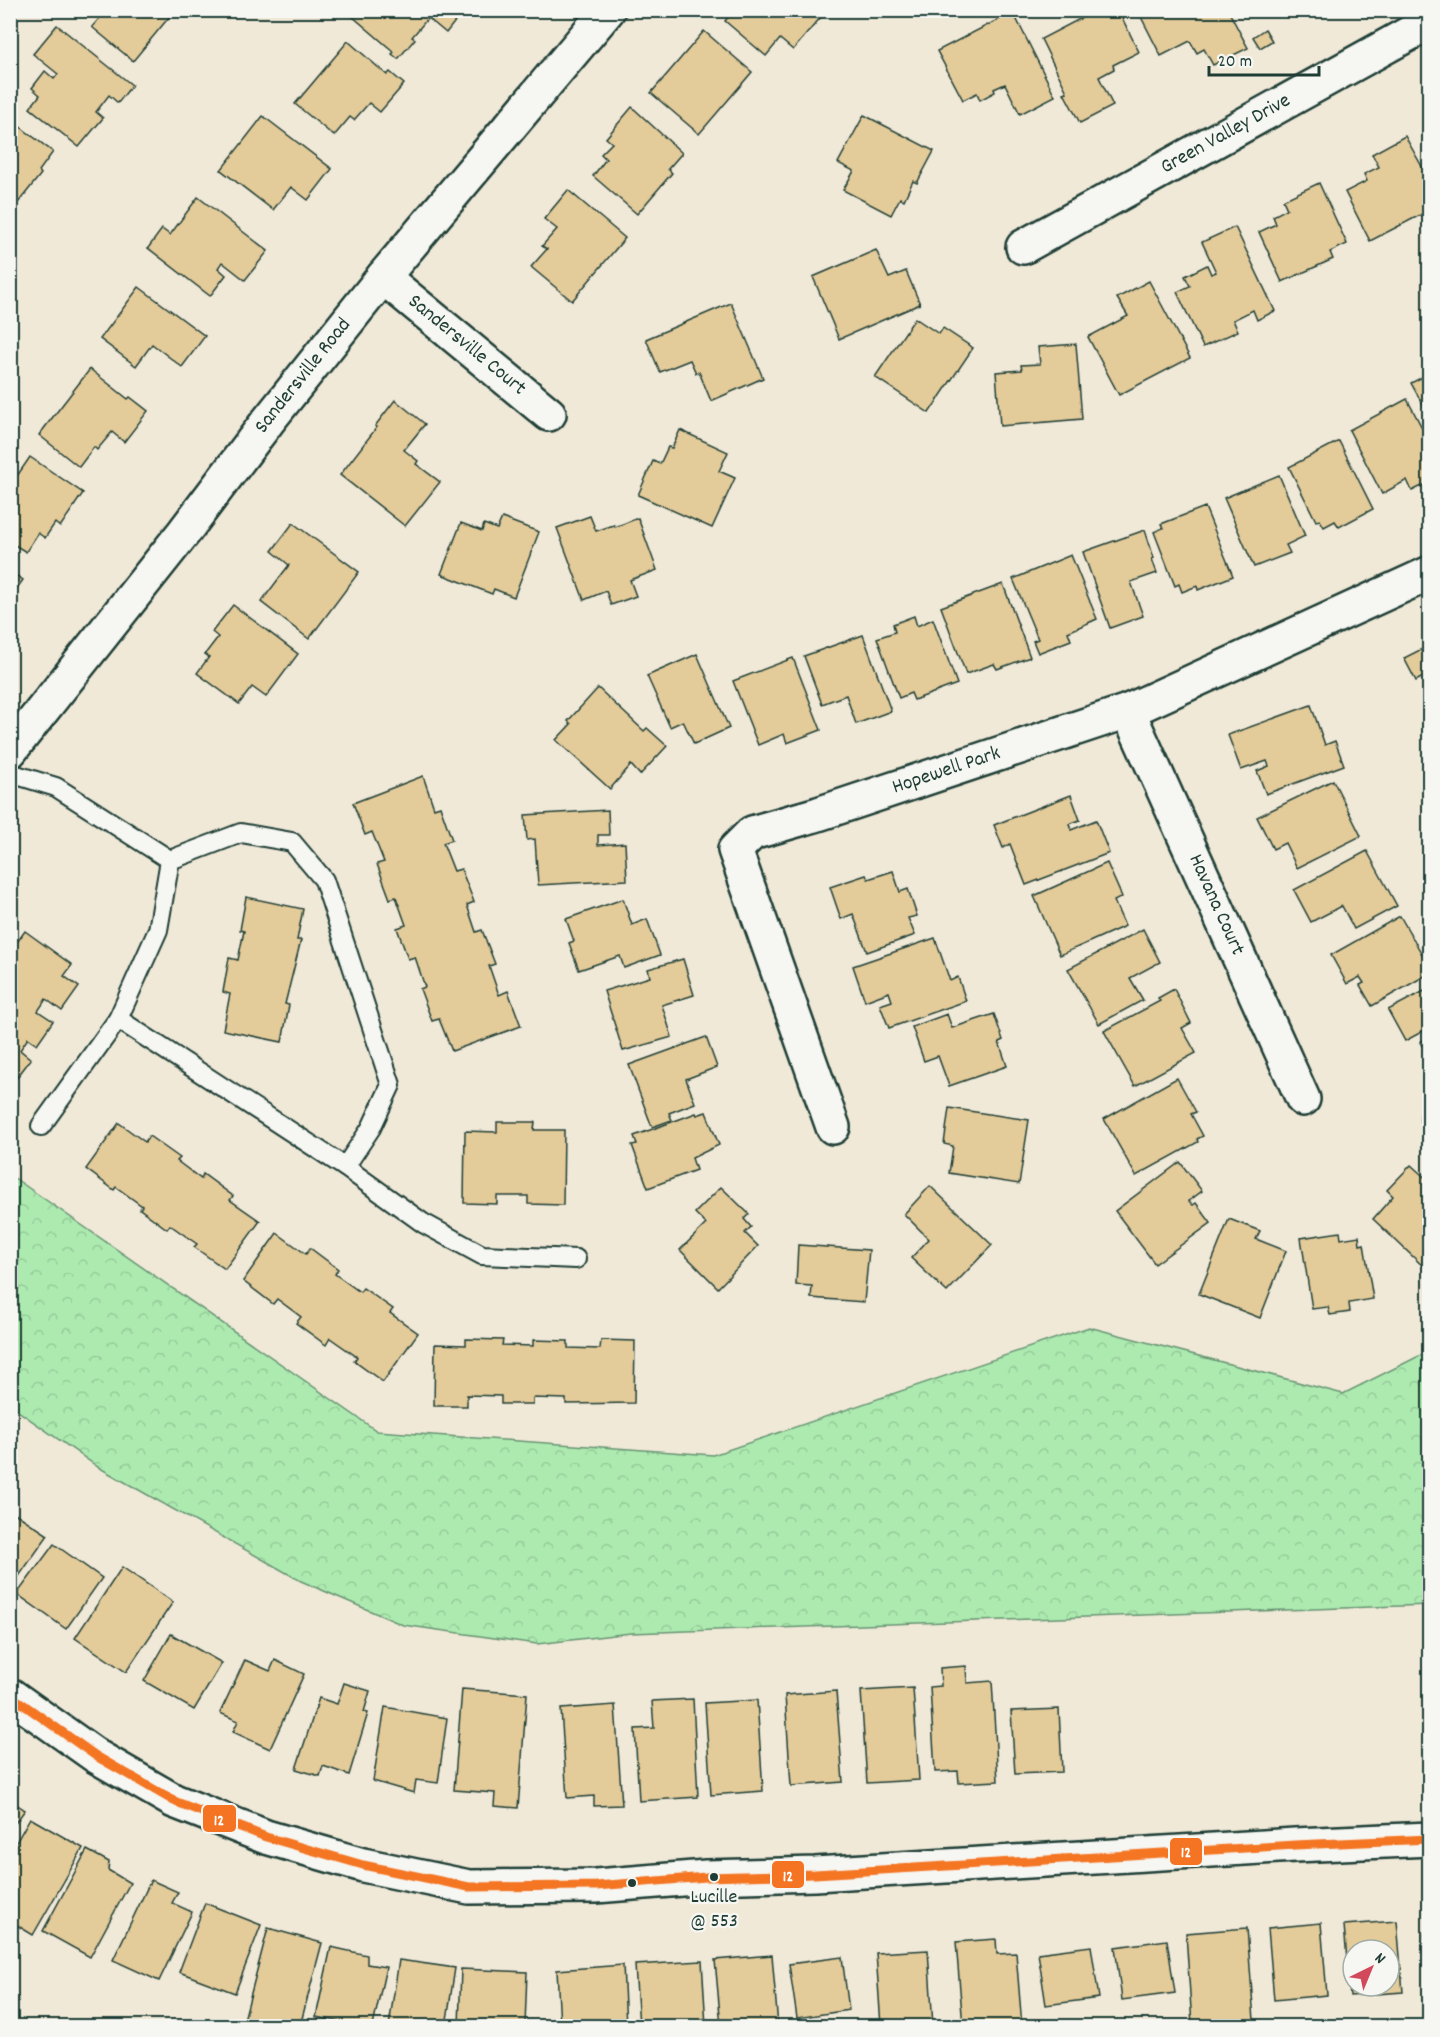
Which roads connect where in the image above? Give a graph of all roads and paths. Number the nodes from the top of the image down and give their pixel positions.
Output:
1 (608, 10) edge
2 (1430, 22) edge
3 (1023, 247) dead end
4 (382, 277) junction
5 (549, 414) dead end
6 (1430, 573) edge
7 (1128, 711) junction
8 (10, 752) edge
9 (10, 773) edge
10 (170, 860) junction
11 (118, 1019) junction
12 (1303, 1099) dead end
13 (41, 1126) dead end
14 (833, 1127) dead end
15 (345, 1167) junction
16 (576, 1259) dead end
17 (10, 1695) edge
18 (1430, 1839) edge

1 - 4 street, Sandersville Road
2 - 3 street, Green Valley Drive
4 - 5 street, Sandersville Court
4 - 8 street, Sandersville Road
6 - 7 street, Hopewell Park
7 - 12 street, Havana Court
7 - 14 street, Hopewell Park
9 - 10 lane
10 - 11 lane
10 - 15 lane
11 - 13 lane
11 - 15 lane
15 - 16 lane
17 - 18 street

